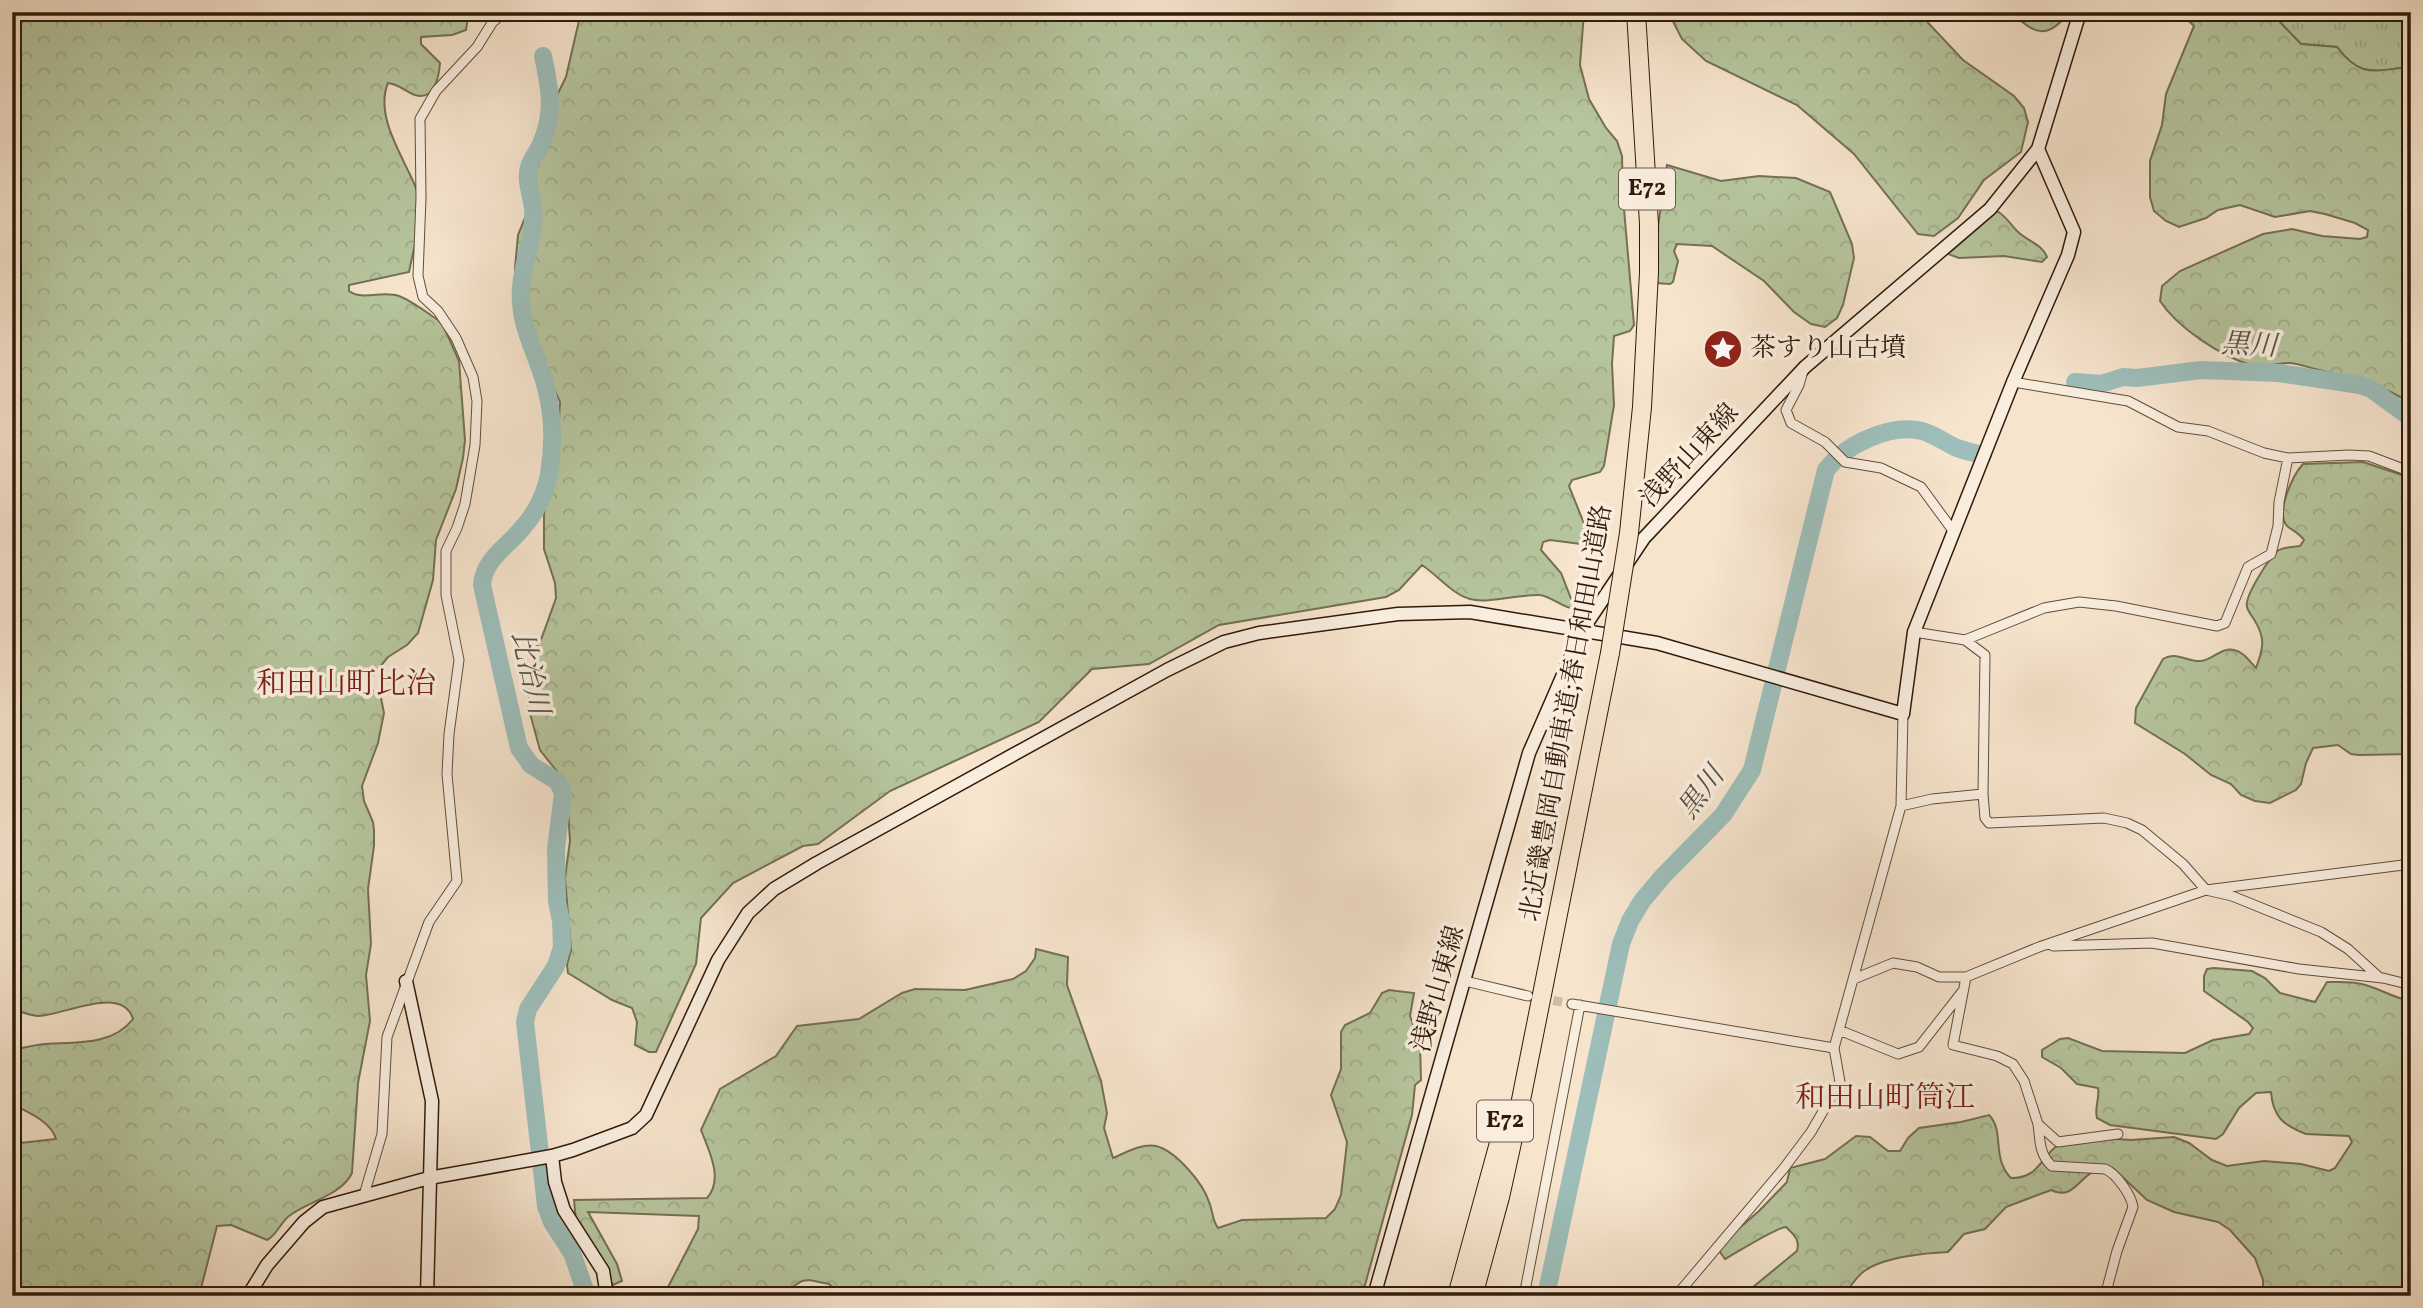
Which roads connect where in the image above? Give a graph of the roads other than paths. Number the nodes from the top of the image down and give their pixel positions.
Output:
1 (504, 12) edge
2 (1628, 12) edge
3 (1636, 12) edge
4 (2080, 12) edge
5 (2038, 149) junction
6 (1643, 365) junction
7 (1805, 367) junction
8 (2013, 382) junction
9 (2288, 458) junction
10 (2411, 472) edge
11 (1954, 532) junction
12 (1583, 629) junction
13 (1914, 632) junction
14 (1965, 640) junction
15 (1903, 714) junction
16 (1983, 794) junction
17 (1900, 806) junction
18 (2411, 864) edge
19 (2207, 890) junction
20 (1551, 946) junction
21 (2039, 947) junction
22 (1966, 977) junction
23 (2380, 978) junction
24 (1854, 979) junction
25 (407, 981) junction
26 (1465, 981) junction
27 (2411, 985) edge
28 (1963, 991) junction
29 (1528, 996) tunnel mouth
30 (1839, 1030) junction
31 (1834, 1048) junction
32 (2038, 1124) junction
33 (2118, 1135) dead end
34 (552, 1156) junction
35 (429, 1178) junction
36 (364, 1195) junction
37 (248, 1296) edge
38 (427, 1296) edge
39 (607, 1296) edge
40 (1374, 1296) edge
41 (1457, 1296) edge
42 (1473, 1296) edge
43 (1524, 1296) edge
44 (1676, 1296) edge
45 (2105, 1296) edge

1 - 25 street
2 - 6 highway, 北近畿豊岡自動車道;春日和田山道路 / E72
3 - 6 highway, 北近畿豊岡自動車道;春日和田山道路 / E72
4 - 5 street, 浅野山東線
5 - 7 street, 浅野山東線
5 - 8 street
6 - 20 highway, 北近畿豊岡自動車道;春日和田山道路 / E72, bridge
7 - 11 street
7 - 12 street, 浅野山東線
8 - 9 street
8 - 11 street
9 - 10 street
9 - 14 street
11 - 13 street
12 - 15 street
12 - 26 street, 浅野山東線
12 - 34 street
13 - 14 street
13 - 15 street
14 - 16 street
15 - 17 street
16 - 17 street
16 - 19 street
17 - 24 street
18 - 19 street
19 - 21 street
19 - 23 street
20 - 41 highway, 北近畿豊岡自動車道;春日和田山道路 / E72
20 - 42 highway, 北近畿豊岡自動車道;春日和田山道路 / E72
21 - 22 street
21 - 23 street
22 - 24 street
22 - 28 street
23 - 27 street
24 - 30 street
25 - 35 street
25 - 36 street
26 - 29 street
26 - 40 street, 浅野山東線
28 - 30 street
28 - 32 street
30 - 31 street
31 - 43 street
31 - 44 street
32 - 33 street
32 - 45 street
34 - 35 street
34 - 39 street
35 - 36 street
35 - 38 street
36 - 37 street

